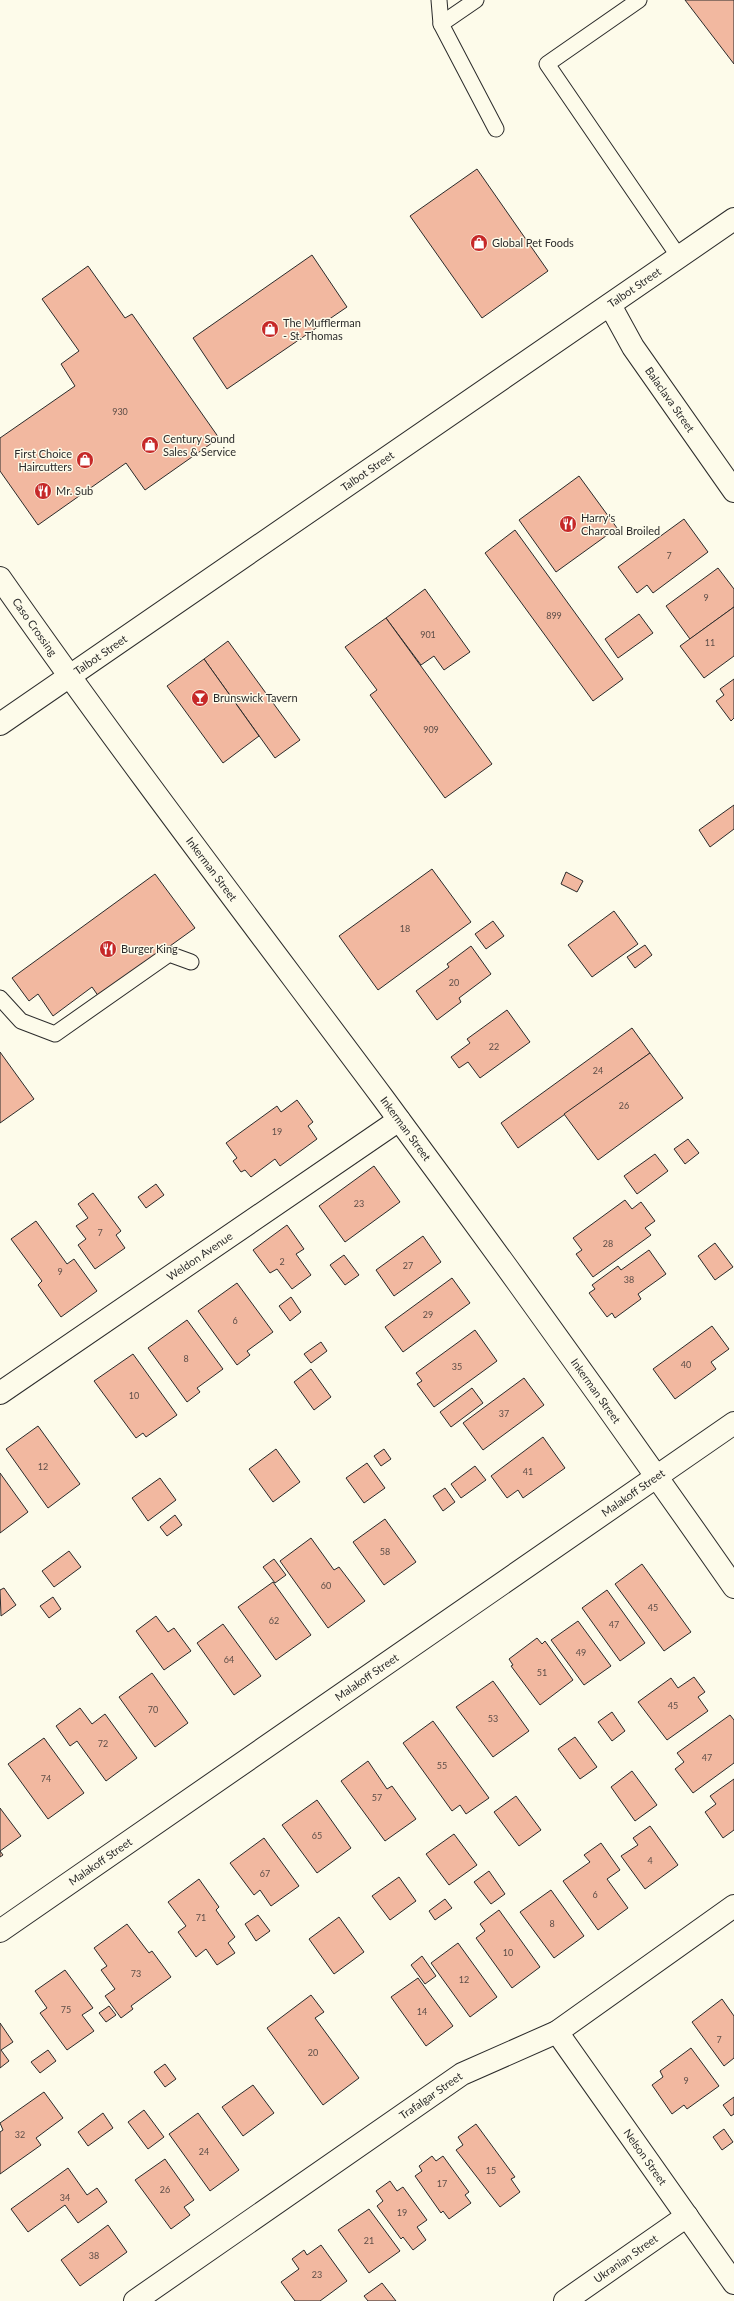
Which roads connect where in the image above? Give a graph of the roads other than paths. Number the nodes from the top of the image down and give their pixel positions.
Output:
1 (438, 0) edge
2 (476, 0) edge
3 (639, 0) edge
4 (441, 24) junction
5 (496, 130) dead end
6 (734, 219) edge
7 (679, 257) junction
8 (610, 304) junction
9 (734, 491) edge
10 (0, 578) edge
11 (70, 676) junction
12 (0, 724) edge
13 (191, 962) dead end
14 (0, 998) edge
15 (399, 1120) junction
16 (0, 1393) edge
17 (734, 1423) edge
18 (657, 1476) junction
19 (734, 1587) edge
20 (734, 1906) edge
21 (0, 1931) edge
22 (557, 2032) junction
23 (687, 2216) junction
24 (734, 2283) edge
25 (135, 2301) edge
26 (565, 2301) edge

1 - 4 lane
2 - 4 lane
3 - 7 lane
4 - 5 lane
6 - 7 street, Talbot Street
7 - 8 street, Talbot Street
8 - 9 street, Balaclava Street
8 - 11 street, Talbot Street
10 - 11 street, Caso Crossing
11 - 12 street, Talbot Street
11 - 15 street, Inkerman Street
13 - 14 lane
15 - 16 street, Weldon Avenue
15 - 18 street, Inkerman Street
17 - 18 street, Malakoff Street
18 - 19 street, Inkerman Street
18 - 21 street, Malakoff Street
20 - 22 street, Trafalgar Street
22 - 23 street, Nelson Street
22 - 25 street, Trafalgar Street
23 - 24 street, Nelson Street
23 - 26 street, Ukranian Street

